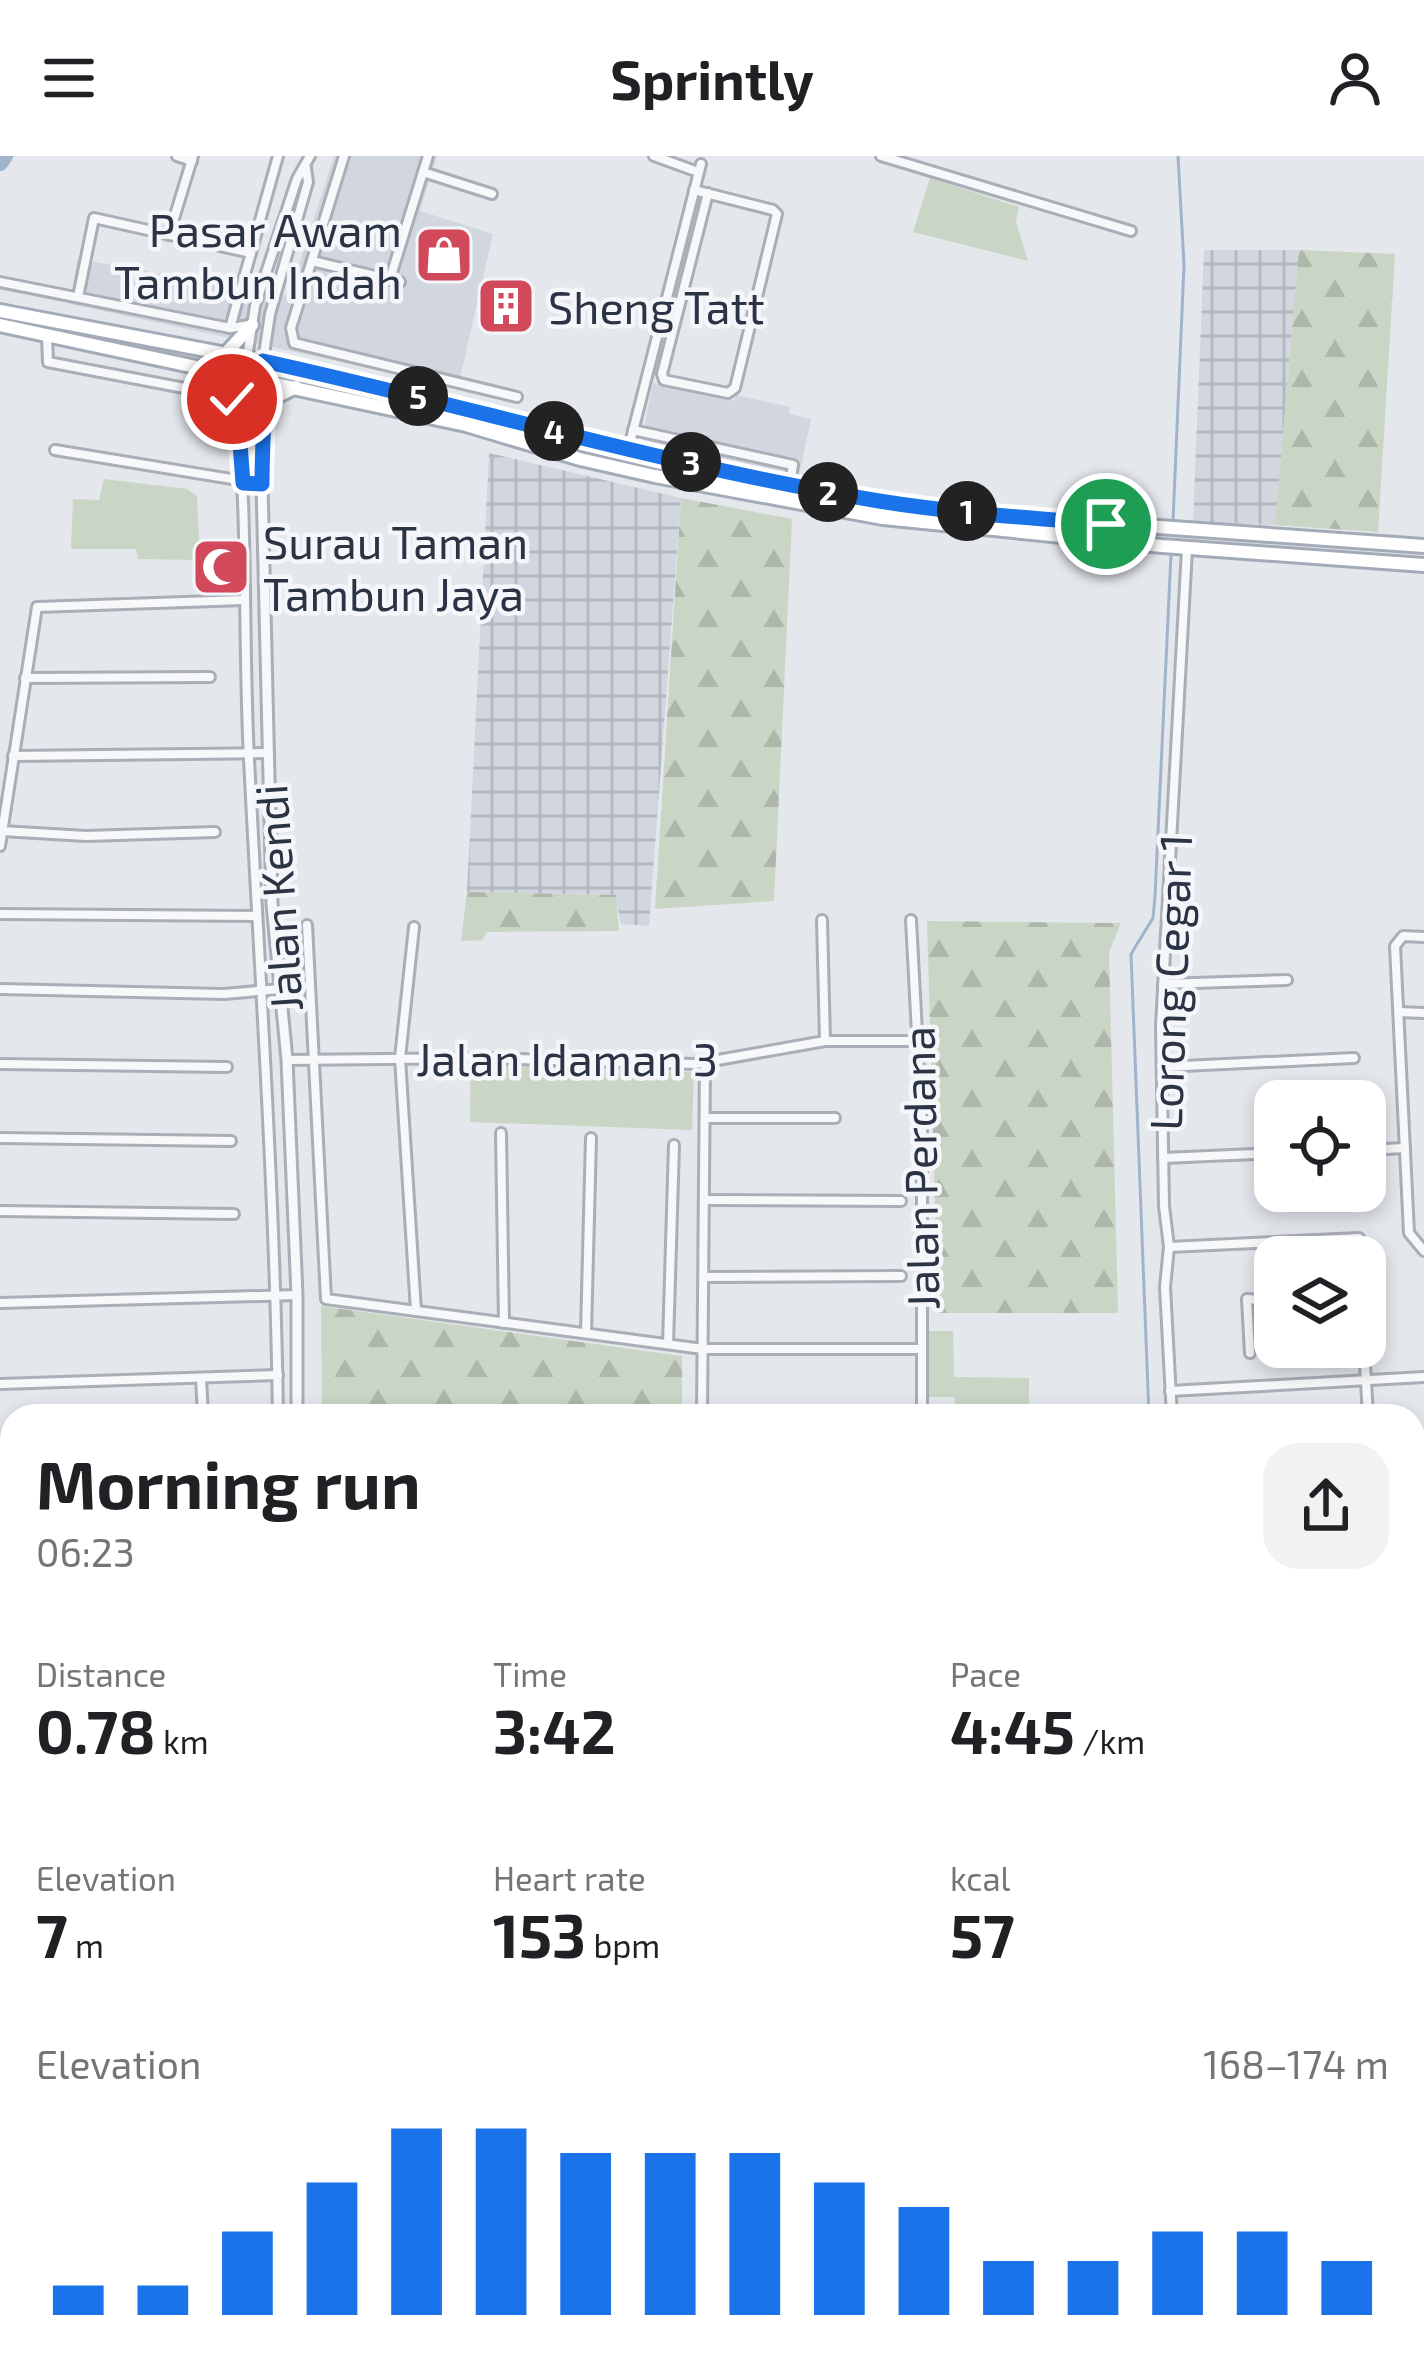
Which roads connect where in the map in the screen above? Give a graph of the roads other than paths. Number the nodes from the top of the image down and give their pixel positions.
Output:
1 (177, 156) edge
2 (278, 156) edge
3 (310, 156) edge
4 (344, 156) edge
5 (428, 156) edge
6 (654, 156) edge
7 (881, 156) edge
8 (192, 158) edge
9 (306, 167) junction
10 (423, 172) junction
11 (694, 190) junction
12 (708, 193) junction
13 (493, 194) dead end
14 (1131, 231) dead end
15 (169, 235) junction
16 (251, 254) junction
17 (312, 261) junction
18 (0, 282) edge
19 (78, 297) junction
20 (0, 310) edge
21 (0, 325) edge
22 (252, 325) junction
23 (230, 328) junction
24 (47, 336) junction
25 (226, 353) junction
26 (247, 358) junction
27 (263, 361) junction
28 (257, 379) junction
29 (297, 387) junction
30 (517, 397) dead end
31 (262, 418) junction
32 (633, 430) junction
33 (55, 449) dead end
34 (628, 449) junction
35 (243, 483) junction
36 (262, 484) junction
37 (790, 484) junction
38 (1424, 546) edge
39 (1185, 548) junction
40 (1424, 565) edge
41 (244, 600) junction
42 (210, 677) dead end
43 (25, 678) junction
44 (248, 753) junction
45 (268, 753) junction
46 (14, 757) junction
47 (2, 831) edge
48 (215, 832) dead end
49 (0, 846) edge
50 (0, 914) edge
51 (257, 916) junction
52 (822, 920) dead end
53 (911, 920) dead end
54 (307, 925) dead end
55 (414, 927) dead end
56 (1424, 937) edge
57 (1287, 980) dead end
58 (1163, 984) junction
59 (0, 989) edge
60 (283, 989) junction
61 (260, 991) junction
62 (1399, 1012) junction
63 (1424, 1013) edge
64 (825, 1041) junction
65 (918, 1041) junction
66 (400, 1058) junction
67 (1354, 1058) dead end
68 (314, 1059) junction
69 (287, 1060) junction
70 (706, 1063) junction
71 (0, 1064) edge
72 (227, 1067) dead end
73 (1162, 1067) junction
74 (705, 1118) junction
75 (835, 1118) dead end
76 (501, 1133) dead end
77 (0, 1138) edge
78 (591, 1138) dead end
79 (231, 1141) dead end
80 (674, 1145) dead end
81 (1405, 1148) junction
82 (1386, 1149) edge
83 (1254, 1154) edge
84 (1163, 1158) junction
85 (704, 1200) junction
86 (901, 1201) dead end
87 (0, 1211) edge
88 (234, 1214) dead end
89 (1254, 1242) edge
90 (1169, 1246) junction
91 (1424, 1251) edge
92 (901, 1276) dead end
93 (703, 1277) junction
94 (277, 1295) junction
95 (297, 1295) junction
96 (1254, 1300) edge
97 (0, 1303) edge
98 (416, 1311) junction
99 (504, 1323) junction
100 (586, 1334) junction
101 (668, 1344) junction
102 (703, 1348) junction
103 (921, 1349) junction
104 (1250, 1353) dead end
105 (1366, 1368) edge
106 (278, 1375) junction
107 (1424, 1377) edge
108 (201, 1378) junction
109 (1367, 1382) junction
110 (0, 1384) edge
111 (1170, 1391) junction
112 (202, 1404) edge
113 (278, 1404) edge
114 (297, 1404) edge
115 (702, 1404) edge
116 (922, 1404) edge
117 (1171, 1404) edge
118 (1368, 1404) edge

1 - 8 street
2 - 16 street
3 - 9 street
4 - 17 street
5 - 10 street
6 - 11 street
7 - 14 street
8 - 15 street
9 - 22 street
9 - 27 street
10 - 13 street
10 - 17 street
11 - 12 street
11 - 32 street
12 - 12 street
15 - 16 street
15 - 19 street
16 - 23 street
17 - 30 street
18 - 19 street
19 - 23 street
20 - 25 main road
21 - 24 main road
22 - 23 street
22 - 25 main road
22 - 26 street
24 - 28 main road
24 - 35 street
25 - 26 main road
26 - 27 main road
26 - 28 street
27 - 28 street
27 - 34 main road
28 - 29 main road
28 - 31 street, Jalan Kendi
29 - 31 main road
29 - 39 main road
31 - 36 street, Jalan Kendi
32 - 34 street
32 - 37 street
33 - 35 street
34 - 37 main road
35 - 36 street
35 - 41 street
36 - 45 street, Jalan Kendi
37 - 38 main road
39 - 40 main road
39 - 58 street, Lorong Cegar 1
41 - 43 street
41 - 44 street
42 - 43 street
43 - 46 street
44 - 45 street
44 - 46 street
44 - 51 street
45 - 60 street, Jalan Kendi
46 - 47 street
47 - 48 street
47 - 49 street
50 - 51 street
51 - 61 street
52 - 64 street
53 - 65 street, Jalan Perdana
54 - 68 street, Jalan Kendi
55 - 66 street
56 - 62 street
57 - 58 street
58 - 73 street, Lorong Cegar 1
59 - 61 street
60 - 61 street
60 - 69 street, Jalan Kendi
61 - 94 street
62 - 63 street
62 - 81 street
64 - 65 street, Jalan Idaman 3
64 - 70 street, Jalan Idaman 3
65 - 103 street, Jalan Perdana
66 - 68 street, Jalan Idaman 3
66 - 70 street, Jalan Idaman 3
66 - 98 street
67 - 73 street
68 - 69 street, Jalan Idaman 3
68 - 98 street, Jalan Kendi
69 - 95 street, Jalan Kendi
70 - 74 street
71 - 72 street
73 - 84 street, Lorong Cegar 1
74 - 75 street
74 - 85 street
76 - 99 street
77 - 79 street
78 - 100 street
80 - 101 street
81 - 82 street
81 - 91 street
83 - 84 street
84 - 90 street, Lorong Cegar 1
85 - 86 street
85 - 93 street
87 - 88 street
89 - 90 street
90 - 111 street, Lorong Cegar 1
92 - 93 street
93 - 102 street
94 - 95 street
94 - 97 street
94 - 106 street
95 - 114 street, Jalan Kendi
96 - 104 street
98 - 99 street
99 - 100 street
100 - 101 street
101 - 102 street
102 - 103 street
102 - 115 street
103 - 116 street, Jalan Perdana
105 - 109 street
106 - 108 street
106 - 113 street
107 - 109 street
108 - 110 street
108 - 112 street
109 - 111 street
109 - 118 street
111 - 117 street, Lorong Cegar 1

